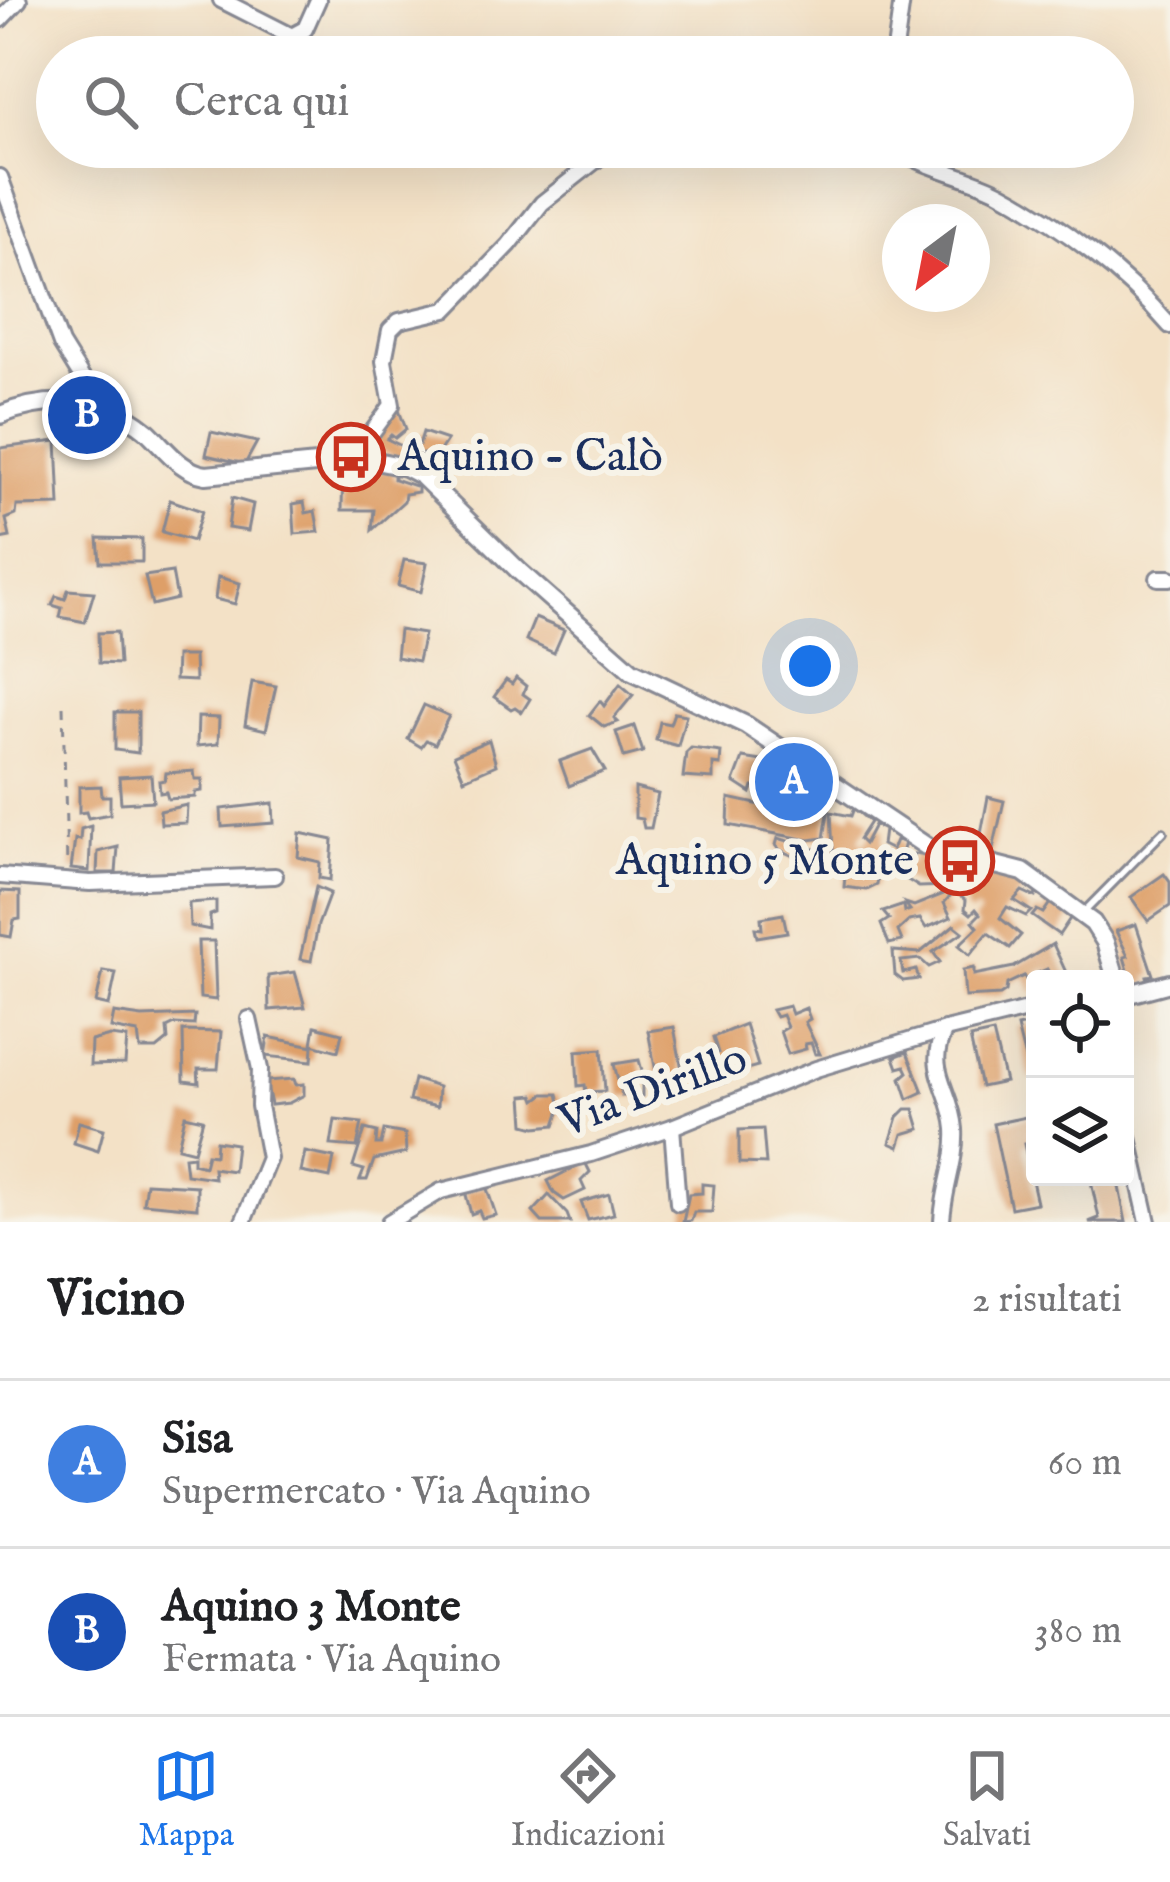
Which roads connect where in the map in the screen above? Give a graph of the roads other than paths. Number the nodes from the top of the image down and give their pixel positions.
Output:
1 (19, 0) edge
2 (221, 0) edge
3 (318, 0) edge
4 (902, 0) edge
5 (0, 20) edge
6 (290, 36) edge
7 (293, 36) edge
8 (897, 36) edge
9 (586, 168) edge
10 (944, 168) edge
11 (0, 177) edge
12 (1170, 326) edge
13 (89, 405) junction
14 (0, 415) edge
15 (358, 460) junction
16 (1163, 832) dead end
17 (0, 876) edge
18 (275, 876) dead end
19 (1083, 914) junction
20 (1113, 970) edge
21 (1170, 983) edge
22 (1134, 993) edge
23 (1026, 1010) edge
24 (249, 1018) dead end
25 (945, 1030) junction
26 (672, 1127) junction
27 (1134, 1160) edge
28 (678, 1203) dead end
29 (243, 1222) edge
30 (389, 1222) edge
31 (942, 1222) edge
32 (1148, 1222) edge

1 - 5 street
2 - 6 street
3 - 7 street
4 - 8 street
9 - 15 street
10 - 12 street
11 - 13 street
13 - 14 street
13 - 15 street
15 - 19 street
16 - 19 lane
17 - 18 street
19 - 20 street
21 - 22 street
23 - 25 street, Via Dirillo
24 - 29 street
25 - 26 street, Via Dirillo
25 - 31 street
26 - 28 street
26 - 30 street, Via Dirillo
27 - 32 street

